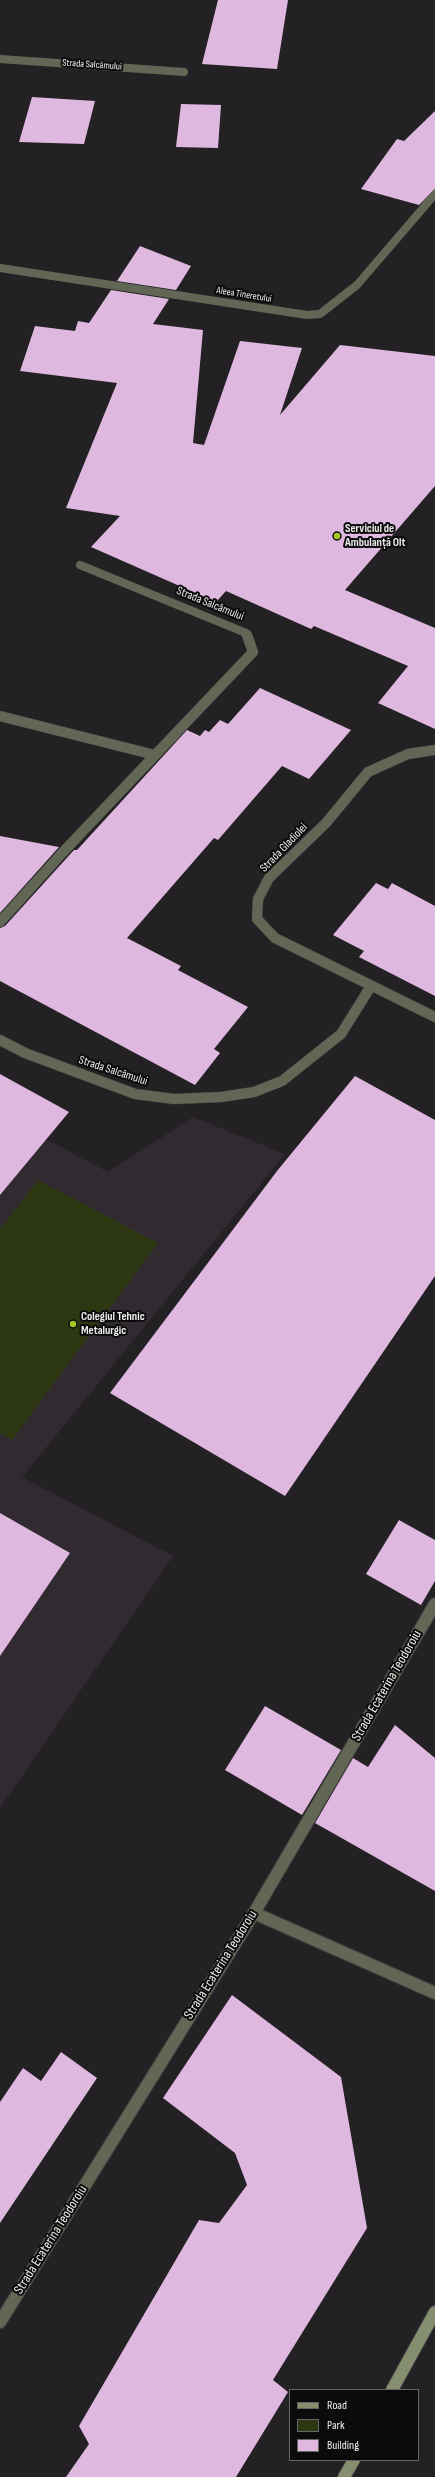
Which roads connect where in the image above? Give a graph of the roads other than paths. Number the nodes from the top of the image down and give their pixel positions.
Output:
1 (0, 59) edge
2 (184, 72) dead end
3 (435, 194) edge
4 (0, 268) edge
5 (80, 565) dead end
6 (0, 716) edge
7 (435, 750) edge
8 (155, 755) junction
9 (0, 922) edge
10 (371, 986) junction
11 (435, 1016) edge
12 (0, 1040) edge
13 (435, 1604) edge
14 (254, 1913) junction
15 (435, 1993) edge
16 (435, 2312) edge
17 (0, 2322) edge
18 (393, 2389) edge
19 (353, 2461) edge
20 (344, 2477) edge

1 - 2 street, Strada Salcâmului
3 - 4 street, Aleea Tineretului
5 - 8 street, Strada Salcâmului
6 - 8 street
7 - 10 street, Strada Gladiolei
8 - 9 street, Strada Salcâmului
10 - 11 street, Strada Gladiolei
10 - 12 street, Strada Salcâmului
13 - 14 street, Strada Ecaterina Teodoroiu
14 - 15 street
14 - 17 street, Strada Ecaterina Teodoroiu
16 - 18 main road
19 - 20 main road

